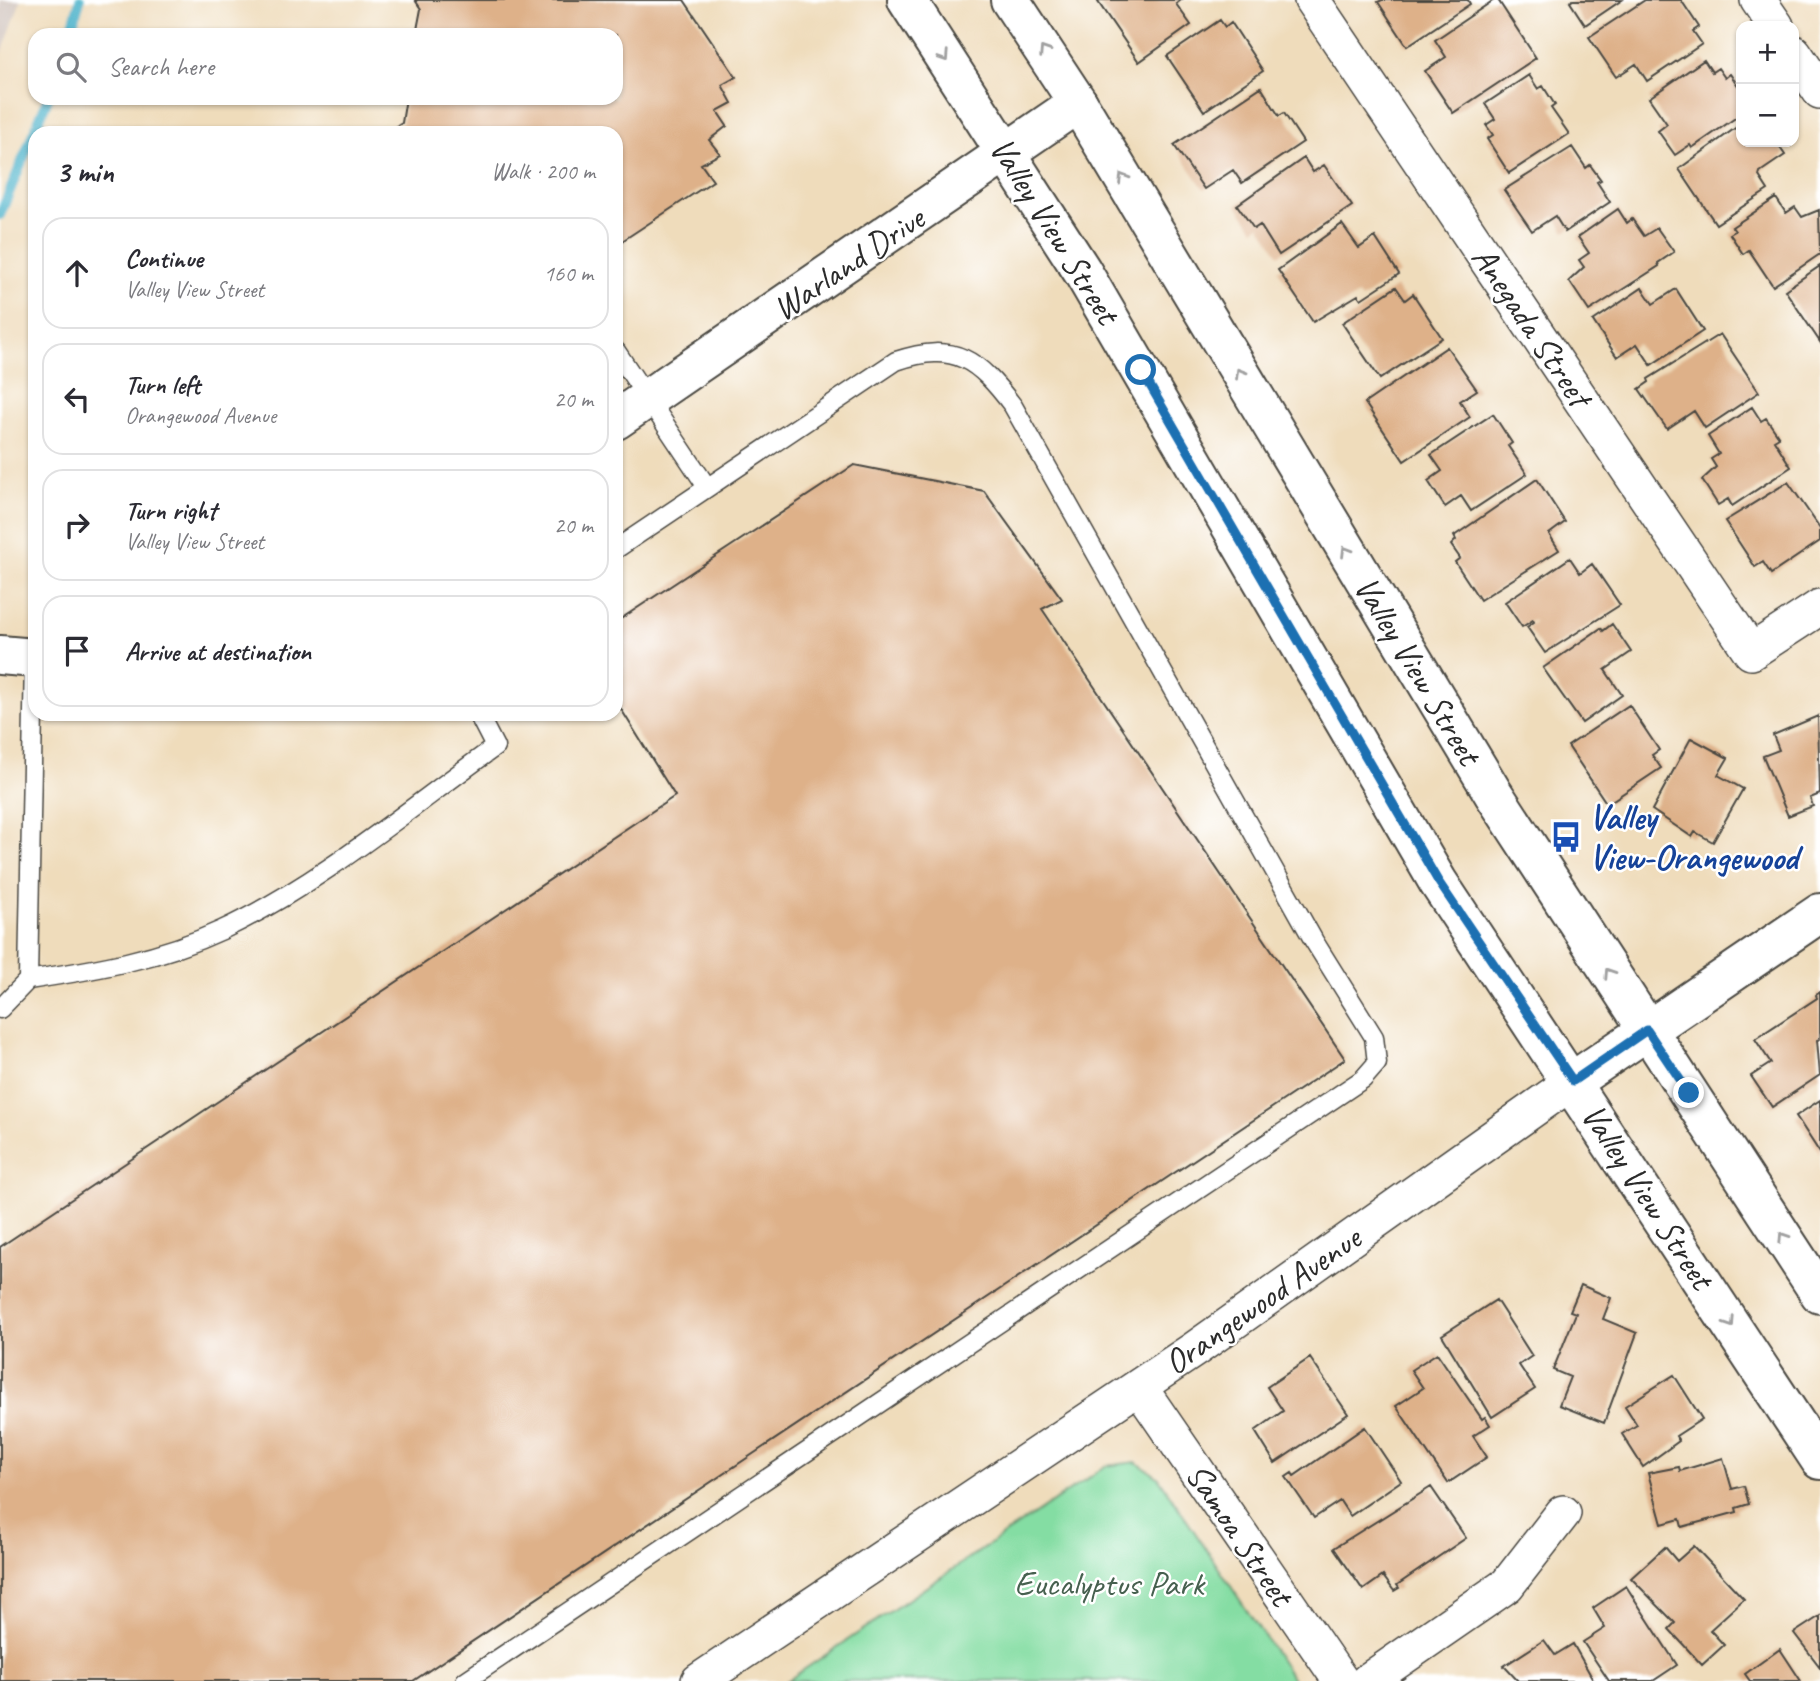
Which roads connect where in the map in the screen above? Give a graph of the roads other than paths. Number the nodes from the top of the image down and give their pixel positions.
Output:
1 (907, 0) edge
2 (1010, 0) edge
3 (1312, 0) edge
4 (1758, 0) edge
5 (1773, 21) edge
6 (1799, 60) edge
7 (1820, 92) edge
8 (1078, 103) junction
9 (1007, 153) junction
10 (623, 362) edge
11 (648, 399) junction
12 (623, 416) edge
13 (707, 487) junction
14 (623, 544) edge
15 (1820, 607) edge
16 (23, 657) edge
17 (482, 721) edge
18 (1820, 913) edge
19 (27, 980) junction
20 (0, 1009) edge
21 (1647, 1030) junction
22 (1573, 1081) junction
23 (1820, 1294) edge
24 (1139, 1387) junction
25 (1820, 1460) edge
26 (1563, 1513) dead end
27 (465, 1681) edge
28 (699, 1681) edge
29 (1341, 1681) edge
30 (1368, 1681) edge

1 -> 9 main road, Valley View Street
8 -> 2 main road, Valley View Street
3 - 15 street, Anegada Street
4 - 5 street
6 - 7 street
8 - 9 main road, Warland Drive
21 -> 8 main road, Valley View Street
9 - 11 main road, Warland Drive
9 - 22 main road, Valley View Street
10 - 11 lane
11 - 12 main road, Warland Drive
11 - 13 lane
13 - 14 lane
13 - 27 lane
16 - 19 lane
17 - 19 lane
18 - 21 main road, Orangewood Avenue
19 - 20 lane
21 - 22 main road, Orangewood Avenue
23 -> 21 main road, Valley View Street
22 - 24 street, Orangewood Avenue
22 -> 25 main road, Valley View Street
24 - 28 street, Orangewood Avenue
24 - 29 street, Samoa Street
26 - 30 street

